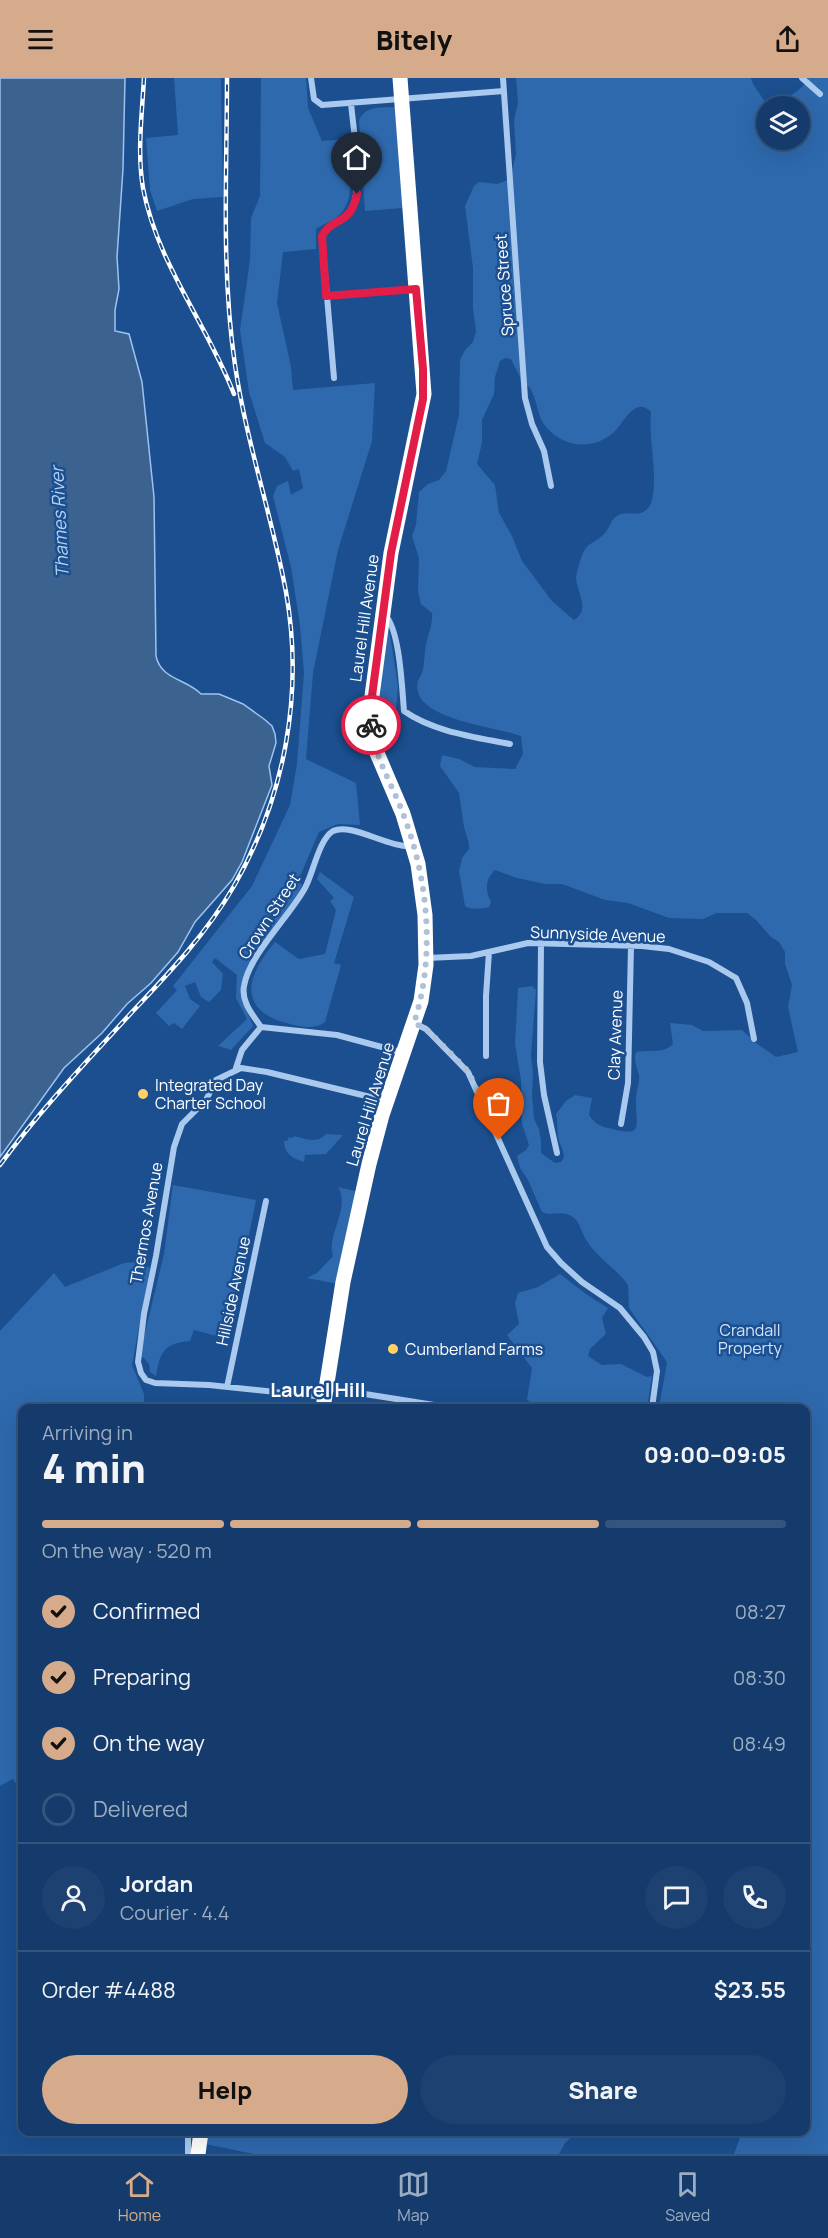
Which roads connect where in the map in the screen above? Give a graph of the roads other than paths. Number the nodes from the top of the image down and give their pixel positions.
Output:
1 (311, 78) edge
2 (400, 78) edge
3 (503, 78) edge
4 (802, 78) edge
5 (504, 91) junction
6 (820, 94) dead end
7 (401, 99) junction
8 (351, 103) junction
9 (416, 289) junction
10 (326, 296) junction
11 (334, 378) dead end
12 (551, 486) dead end
13 (382, 612) junction
14 (510, 744) dead end
15 (413, 846) junction
16 (541, 944) junction
17 (631, 946) junction
18 (489, 952) junction
19 (426, 958) junction
20 (414, 1023) junction
21 (261, 1027) junction
22 (754, 1039) dead end
23 (404, 1053) junction
24 (486, 1056) dead end
25 (235, 1071) junction
26 (387, 1101) junction
27 (621, 1124) dead end
28 (557, 1153) dead end
29 (266, 1201) dead end
30 (226, 1387) junction
31 (325, 1398) edge
32 (393, 1404) edge
33 (653, 1404) edge
34 (188, 2136) edge
35 (200, 2136) edge
36 (191, 2154) edge
37 (198, 2154) edge

1 - 8 street
2 - 7 highway, Laurel Hill Avenue
3 - 5 street, Spruce Street
4 - 6 street
5 - 7 street
5 - 12 street, Spruce Street
7 - 8 street
7 - 9 highway, Laurel Hill Avenue
8 - 10 street
9 - 10 street
9 - 13 highway, Laurel Hill Avenue
10 - 11 street
13 - 14 street
13 - 15 highway, Laurel Hill Avenue
15 - 19 highway, Laurel Hill Avenue
15 - 21 street, Crown Street
16 - 17 street, Sunnyside Avenue
16 - 18 street, Sunnyside Avenue
16 - 28 street
17 - 22 street, Sunnyside Avenue
17 - 27 street, Clay Avenue
18 - 19 street, Sunnyside Avenue
18 - 24 street
19 - 20 highway, Laurel Hill Avenue
20 - 23 highway, Laurel Hill Avenue
20 - 33 street
21 - 23 street
21 - 25 street
23 - 26 highway, Laurel Hill Avenue
25 - 26 street
25 - 30 street, Thermos Avenue
26 - 31 highway, Laurel Hill Avenue
29 - 30 street, Hillside Avenue
30 - 31 street, Thermos Avenue
31 - 32 street, Thermos Avenue
34 - 36 street
35 - 37 highway

